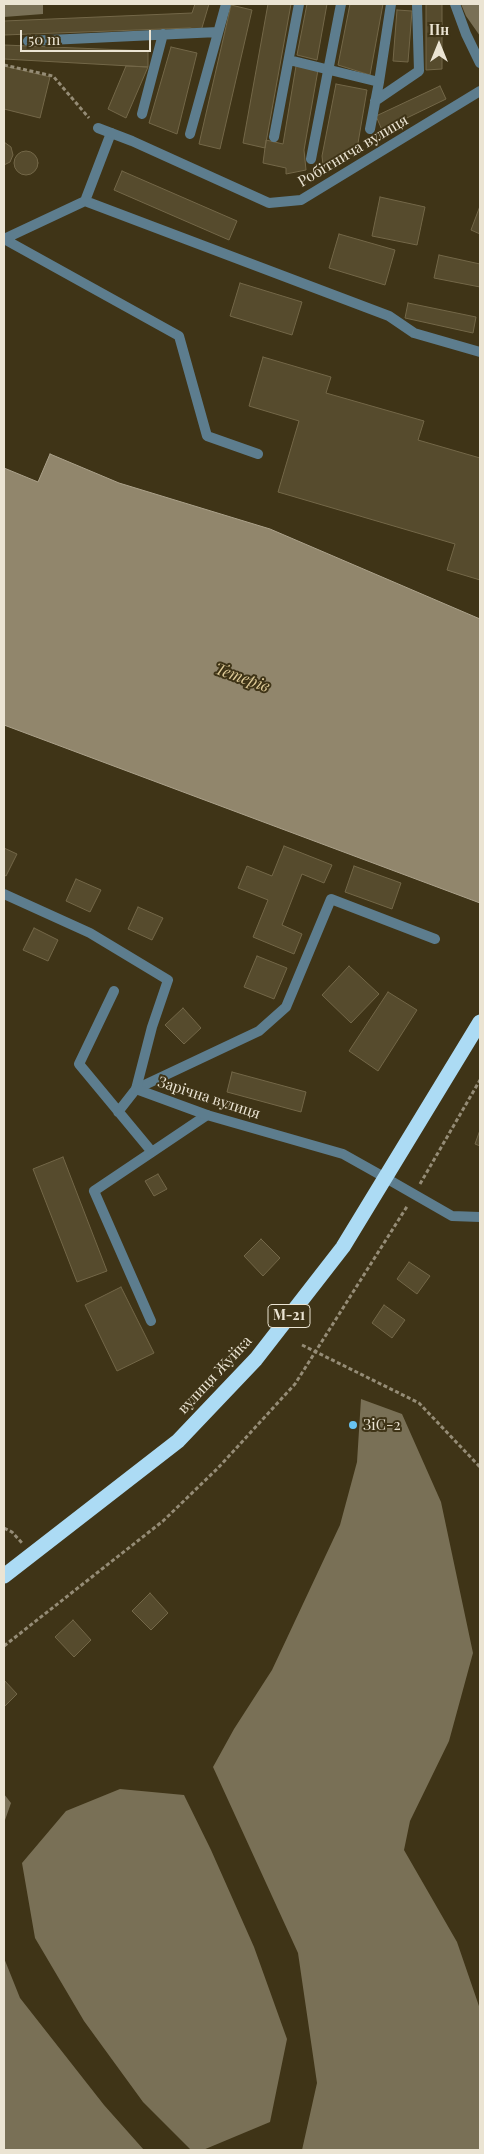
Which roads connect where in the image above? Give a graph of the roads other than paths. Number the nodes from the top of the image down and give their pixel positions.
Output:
1 (226, 4) edge
2 (299, 4) edge
3 (341, 4) edge
4 (391, 4) edge
5 (417, 4) edge
6 (455, 4) edge
7 (218, 32) junction
8 (163, 34) junction
9 (28, 41) dead end
10 (289, 60) junction
11 (480, 63) edge
12 (330, 70) junction
13 (379, 82) junction
14 (480, 91) edge
15 (375, 101) junction
16 (142, 114) dead end
17 (98, 128) road end
18 (370, 129) dead end
19 (111, 133) junction
20 (190, 134) dead end
21 (274, 137) dead end
22 (311, 160) dead end
23 (86, 201) junction
24 (4, 239) edge
25 (480, 352) edge
26 (258, 454) dead end
27 (4, 894) edge
28 (435, 939) dead end
29 (114, 991) dead end
30 (480, 1022) edge
31 (136, 1089) junction
32 (118, 1112) junction
33 (207, 1115) junction
34 (152, 1152) junction
35 (384, 1177) junction
36 (480, 1217) edge
37 (151, 1321) dead end
38 (4, 1576) edge

1 - 7 street
2 - 10 street
3 - 12 street
4 - 13 street
5 - 15 street
6 - 11 street
7 - 8 street
7 - 20 street
8 - 9 street
8 - 16 street
10 - 12 street
10 - 21 street
12 - 13 street
12 - 22 street
13 - 15 street
14 - 19 street, Робітнича вулиця
15 - 18 street
17 - 19 street, Робітнича вулиця
19 - 23 street
23 - 24 street
23 - 25 street
24 - 26 street
27 - 31 street, Зарічна вулиця
28 - 31 street
29 - 32 street
30 - 35 highway, вулиця Жуйка / М-21
31 - 32 street
31 - 33 street, Зарічна вулиця
32 - 34 street
33 - 34 street
33 - 35 street, Зарічна вулиця
34 - 37 street
35 - 36 street, Зарічна вулиця
35 - 38 highway, вулиця Жуйка / М-21

